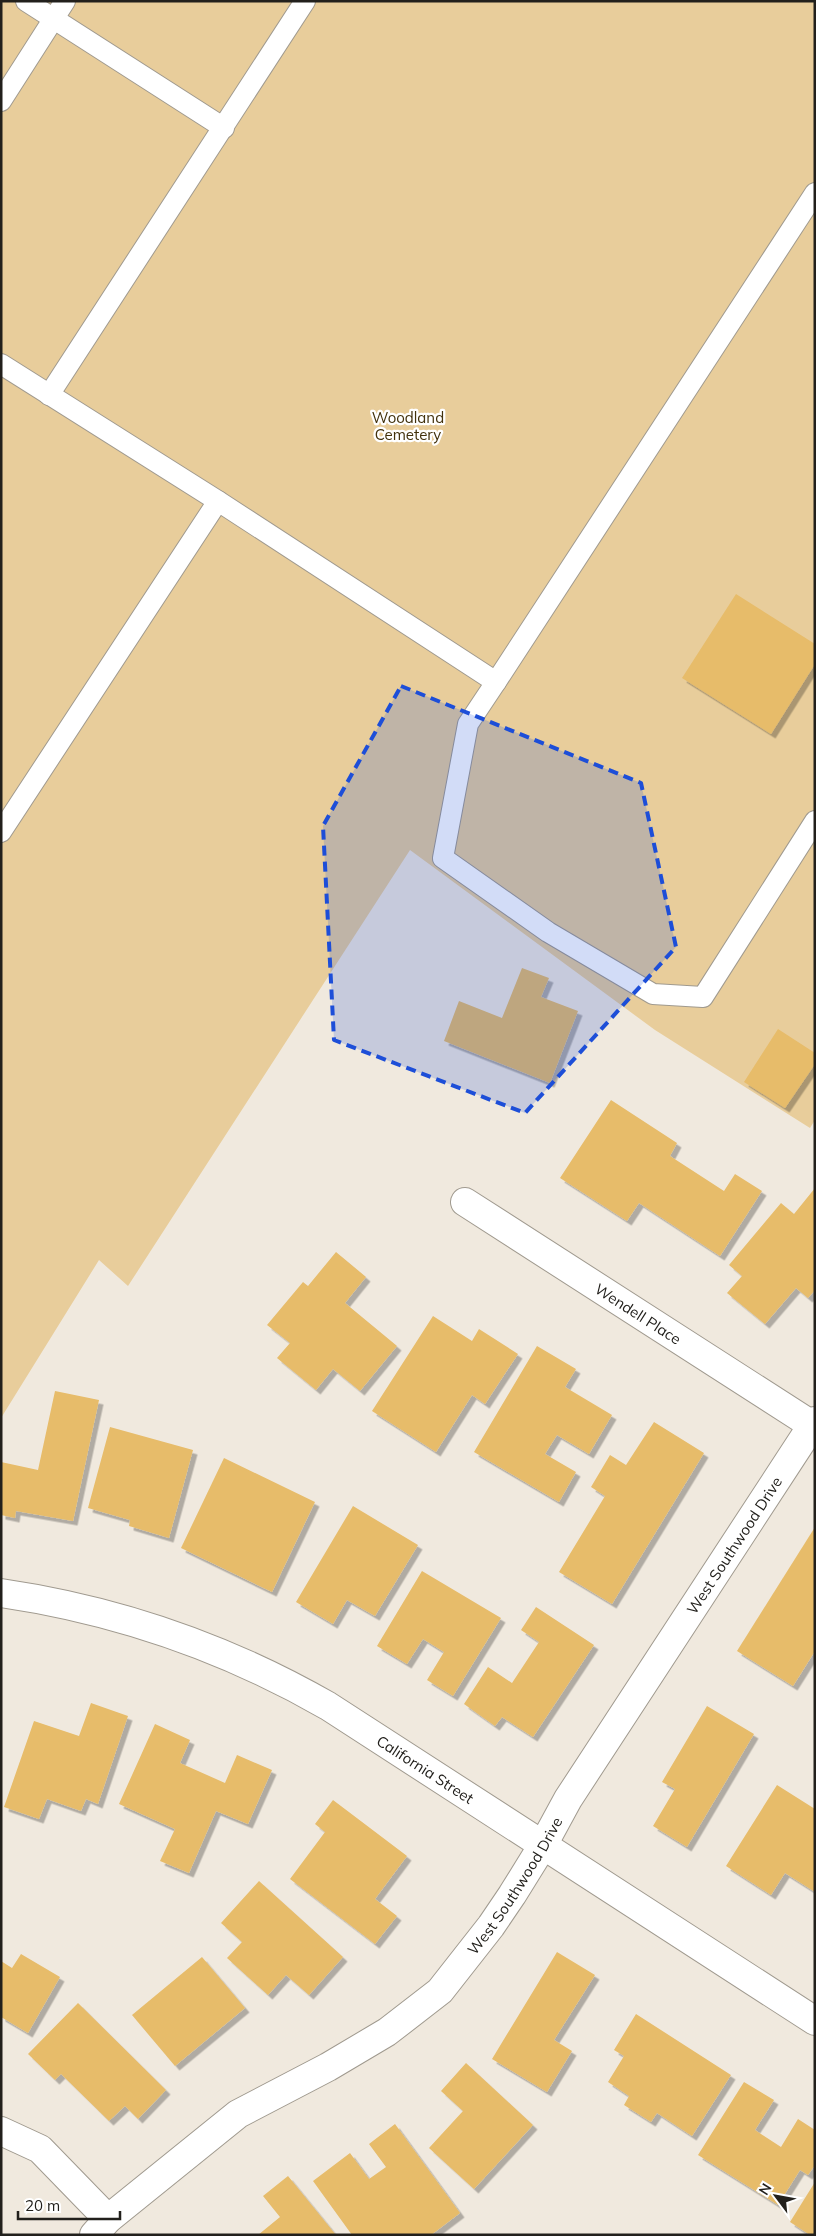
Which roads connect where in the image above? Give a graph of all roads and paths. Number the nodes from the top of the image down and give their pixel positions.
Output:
1 (26, 1) edge
2 (65, 1) edge
3 (305, 1) edge
4 (54, 19) junction
5 (1, 101) edge
6 (224, 128) junction
7 (815, 193) edge
8 (1, 364) edge
9 (49, 395) junction
10 (218, 501) junction
11 (496, 682) junction
12 (815, 821) edge
13 (1, 832) edge
14 (465, 1202) dead end
15 (814, 1424) edge
16 (1, 1594) edge
17 (543, 1845) junction
18 (815, 2021) edge
19 (1, 2131) edge
20 (101, 2227) edge

1 - 4 lane
2 - 4 lane
3 - 6 lane
4 - 5 lane
4 - 6 lane
6 - 9 lane
7 - 11 lane
8 - 9 lane
9 - 10 lane
10 - 11 lane
10 - 13 lane
11 - 12 lane
14 - 15 street, Wendell Place
15 - 17 street, West Southwood Drive
16 - 17 street, California Street
17 - 18 street, California Street
17 - 20 street, West Southwood Drive
19 - 20 street

